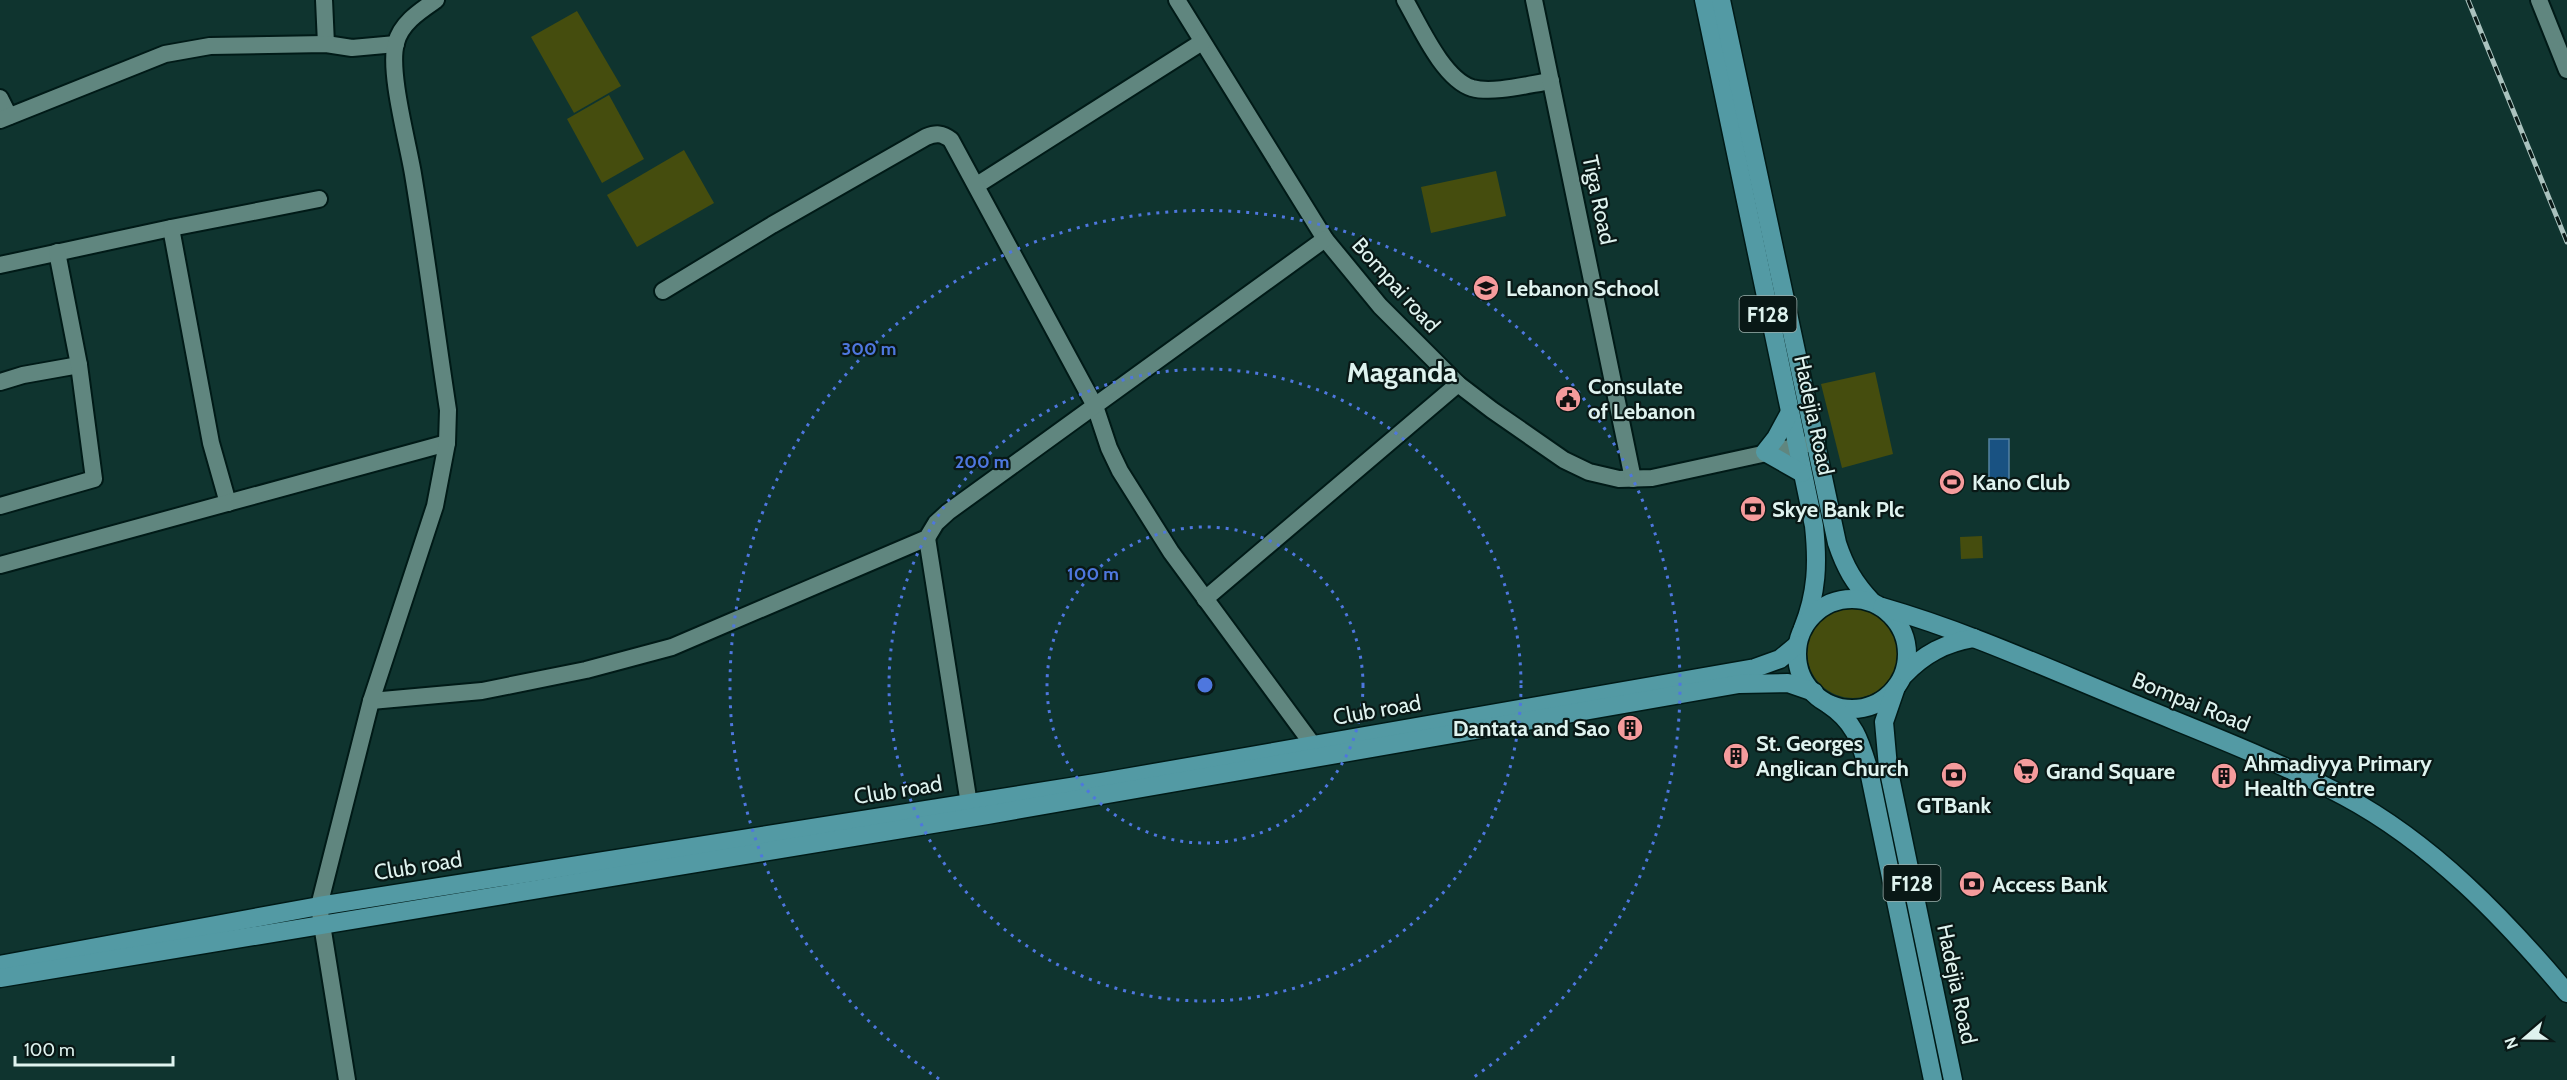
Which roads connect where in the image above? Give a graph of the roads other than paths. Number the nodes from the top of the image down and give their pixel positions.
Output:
1 (324, 0) edge
2 (436, 0) edge
3 (1177, 0) edge
4 (1405, 0) edge
5 (1534, 0) edge
6 (1704, 0) edge
7 (1721, 0) edge
8 (2539, 0) edge
9 (1202, 42) junction
10 (326, 44) junction
11 (396, 44) junction
12 (2567, 70) edge
13 (1551, 81) junction
14 (0, 99) edge
15 (5, 118) edge
16 (977, 185) junction
17 (319, 199) dead end
18 (171, 228) junction
19 (1325, 239) junction
20 (57, 252) junction
21 (0, 265) edge
22 (663, 291) dead end
23 (79, 365) junction
24 (0, 382) edge
25 (1458, 384) junction
26 (1095, 406) junction
27 (1789, 414) junction
28 (1817, 442) junction
29 (447, 443) junction
30 (1796, 445) junction
31 (1765, 452) junction
32 (1802, 472) junction
33 (1634, 480) junction
34 (228, 503) junction
35 (0, 506) edge
36 (927, 538) junction
37 (0, 565) edge
38 (1205, 599) junction
39 (1877, 604) junction
40 (1803, 628) junction
41 (1974, 638) junction
42 (1797, 645) junction
43 (1899, 682) junction
44 (1814, 692) junction
45 (371, 701) junction
46 (1602, 702) junction
47 (1828, 704) junction
48 (1313, 745) junction
49 (980, 807) junction
50 (319, 906) junction
51 (322, 927) junction
52 (0, 965) edge
53 (0, 978) edge
54 (2567, 993) edge
55 (346, 1080) edge
56 (1933, 1080) edge
57 (1953, 1080) edge

1 - 10 street
2 - 11 street
3 - 9 street, Bompai road
4 - 13 street
5 - 13 street, Tiga Road
6 - 27 main road, Hadejia Road / F128
7 - 28 main road, Hadejia Road / F128
8 - 12 street
9 - 16 street
9 - 19 street, Bompai road
10 - 11 street
10 - 15 street
11 - 29 street
13 - 33 street, Tiga Road
14 - 15 street
16 - 22 street
16 - 26 street
17 - 18 street
18 - 20 street
18 - 34 street
19 - 25 street, Bompai road
19 - 26 street
20 - 21 street
20 - 23 street
23 - 24 street
23 - 35 street
25 - 33 street, Bompai road
25 - 38 street
26 - 36 street
26 - 38 street
27 - 30 main road, Hadejia Road / F128
27 - 31 main road
28 - 30 street, Bompai road
28 - 39 main road, Hadejia Road / F128
29 - 34 street
29 - 45 street
30 - 31 street, Bompai road
30 - 32 main road, Hadejia Road / F128
31 - 32 main road
31 - 33 street, Bompai road
32 - 40 main road, Hadejia Road / F128
34 - 37 street
36 - 45 street
36 - 49 street
38 - 48 street
39 - 40 main road
39 - 41 main road, Bompai Road
39 - 43 main road, F128
40 - 42 main road, F128
41 - 43 main road
41 - 54 main road, Bompai Road
42 - 44 main road, F128
42 - 46 main road, Club road
43 - 47 main road
43 - 57 main road, Hadejia Road / F128
44 - 46 main road
44 - 47 main road, F128
45 - 50 street
46 - 48 main road, Club road
46 - 49 main road
47 - 56 main road, Hadejia Road / F128
48 - 49 main road, Club road
49 - 50 main road, Club road
49 - 51 main road
50 - 51 street
50 - 52 main road, Club road
51 - 53 main road
51 - 55 street

